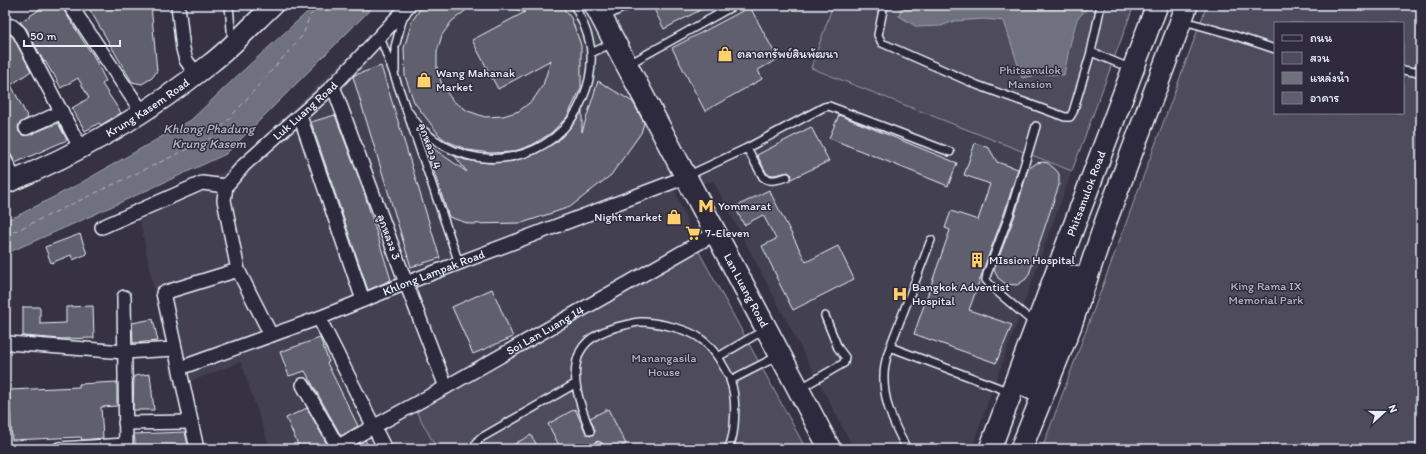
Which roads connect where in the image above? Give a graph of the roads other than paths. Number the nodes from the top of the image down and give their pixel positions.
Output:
1 (70, 5) edge
2 (178, 5) edge
3 (229, 5) edge
4 (273, 5) edge
5 (409, 5) edge
6 (412, 5) edge
7 (574, 5) edge
8 (629, 5) edge
9 (735, 5) edge
10 (884, 5) edge
11 (1101, 5) edge
12 (1157, 5) edge
13 (598, 11) edge
14 (1184, 13) edge
15 (5, 25) edge
16 (380, 37) junction
17 (614, 42) junction
18 (232, 44) junction
19 (1274, 50) edge
20 (1091, 52) junction
21 (591, 54) junction
22 (627, 65) junction
23 (1421, 68) edge
24 (1133, 69) junction
25 (1404, 70) edge
26 (196, 74) junction
27 (1161, 76) junction
28 (395, 77) junction
29 (333, 86) junction
30 (405, 107) junction
31 (62, 112) junction
32 (142, 112) junction
33 (300, 116) junction
34 (1036, 126) dead end
35 (26, 128) dead end
36 (81, 148) junction
37 (747, 148) junction
38 (950, 152) dead end
39 (5, 153) edge
40 (787, 176) dead end
41 (686, 177) junction
42 (12, 181) edge
43 (226, 186) junction
44 (102, 227) dead end
45 (716, 234) junction
46 (931, 240) dead end
47 (459, 263) junction
48 (238, 270) junction
49 (406, 283) junction
50 (124, 296) dead end
51 (363, 300) junction
52 (825, 316) dead end
53 (319, 318) junction
54 (1036, 325) junction
55 (766, 328) junction
56 (271, 335) junction
57 (8, 343) dead end
58 (890, 347) junction
59 (175, 349) junction
60 (124, 352) junction
61 (780, 355) junction
62 (718, 357) junction
63 (180, 368) junction
64 (731, 380) junction
65 (575, 384) junction
66 (303, 385) dead end
67 (446, 387) junction
68 (799, 389) junction
69 (1011, 392) junction
70 (191, 422) junction
71 (125, 423) junction
72 (374, 426) junction
73 (590, 431) dead end
74 (125, 447) edge
75 (337, 448) edge
76 (59, 449) edge
77 (197, 449) edge
78 (385, 449) edge
79 (473, 449) edge
80 (728, 449) edge
81 (830, 449) edge
82 (907, 449) edge
83 (990, 449) edge
84 (1007, 449) edge
85 (1021, 449) edge

1 - 32 street
2 - 26 street
3 - 18 lane
4 - 18 main road, Krung Kasem Road
5 - 16 street, Luk Luang Road
6 - 28 lane
7 - 21 lane
8 - 13 lane
9 - 22 lane
10 - 20 lane
11 - 20 lane
12 - 24 main road, Phitsanulok Road
13 - 17 main road, Lan Luang Road
14 - 19 lane
14 - 27 main road
15 - 31 street
16 - 28 lane, ลูกหลวง 4
16 - 29 street, Luk Luang Road
17 - 21 lane
17 - 22 main road, Lan Luang Road
18 - 26 main road, Krung Kasem Road
20 - 24 lane
21 - 30 lane
22 - 41 main road, Lan Luang Road
23 - 25 lane
24 - 54 main road, Phitsanulok Road
26 - 32 main road, Krung Kasem Road
27 - 84 main road
27 - 85 main road
28 - 30 lane, ลูกหลวง 4
29 - 33 street, Luk Luang Road
29 - 49 street, ลูกหลวง 3
30 - 47 lane, ลูกหลวง 4
31 - 35 street
31 - 36 street
32 - 36 main road, Krung Kasem Road
33 - 43 street, Luk Luang Road
33 - 51 street
34 - 54 lane
36 - 42 main road, Krung Kasem Road
37 - 38 lane
37 - 40 lane
37 - 41 lane
39 - 42 lane
41 - 45 main road, Lan Luang Road
41 - 47 street, Khlong Lampak Road
43 - 44 street
43 - 48 street
45 - 55 main road, Lan Luang Road
45 - 67 street, Soi Lan Luang 14
46 - 58 lane
47 - 49 street, Khlong Lampak Road
48 - 56 street
48 - 59 street
49 - 51 street, Khlong Lampak Road
49 - 67 street, ลูกหลวง 3
50 - 60 street
51 - 53 street, Khlong Lampak Road
52 - 68 lane
53 - 56 street, Khlong Lampak Road
53 - 72 street
54 - 69 main road, Phitsanulok Road
55 - 61 main road, Lan Luang Road
55 - 62 lane
56 - 63 street, Khlong Lampak Road
57 - 60 street
58 - 69 lane
58 - 82 lane
59 - 60 street
59 - 63 street
60 - 71 street
61 - 64 lane
61 - 68 main road, Lan Luang Road
62 - 64 lane
62 - 65 lane
63 - 70 street
64 - 80 lane
65 - 73 lane
65 - 79 lane
66 - 75 street
67 - 72 street, Soi Lan Luang 14
68 - 81 main road, Lan Luang Road
69 - 83 main road, Phitsanulok Road
70 - 71 street
70 - 77 street
71 - 74 street
72 - 75 street, Soi Lan Luang 14
72 - 78 street
74 - 76 street

